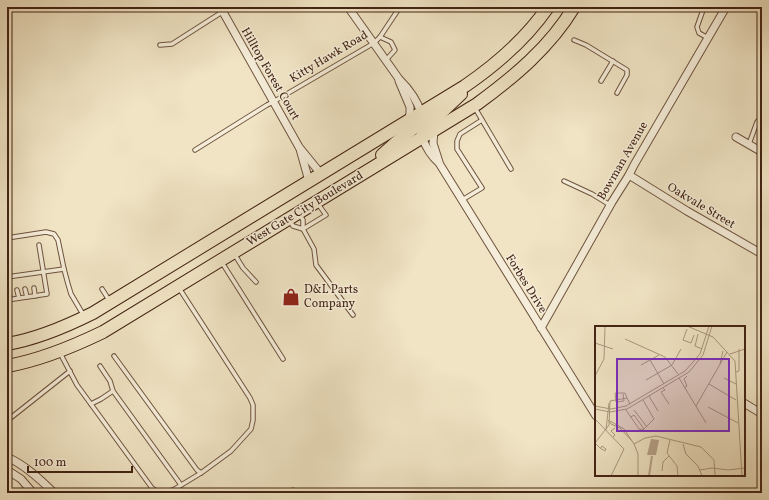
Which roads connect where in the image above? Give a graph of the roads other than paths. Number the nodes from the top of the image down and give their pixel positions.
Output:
1 (230, 7) edge
2 (348, 7) edge
3 (400, 7) edge
4 (548, 7) edge
5 (574, 7) edge
6 (704, 7) edge
7 (726, 7) edge
8 (222, 12) junction
9 (380, 36) junction
10 (708, 38) junction
11 (574, 40) dead end
12 (374, 43) junction
13 (160, 45) dead end
14 (386, 60) junction
15 (613, 61) junction
16 (480, 75) junction
17 (399, 79) junction
18 (601, 81) dead end
19 (617, 93) dead end
20 (274, 102) junction
21 (474, 105) junction
22 (421, 113) junction
23 (762, 116) edge
24 (482, 120) junction
25 (408, 121) junction
26 (434, 130) junction
27 (422, 137) junction
28 (736, 137) dead end
29 (749, 144) junction
30 (299, 147) junction
31 (195, 150) dead end
32 (762, 152) edge
33 (439, 162) junction
34 (511, 169) dead end
35 (321, 174) junction
36 (362, 174) junction
37 (629, 175) junction
38 (310, 181) junction
39 (564, 181) dead end
40 (462, 200) junction
41 (316, 202) junction
42 (610, 205) junction
43 (294, 216) junction
44 (303, 229) junction
45 (7, 238) edge
46 (39, 246) dead end
47 (233, 253) junction
48 (762, 254) edge
49 (220, 260) junction
50 (64, 269) junction
51 (44, 272) junction
52 (7, 278) edge
53 (256, 282) dead end
54 (178, 286) junction
55 (34, 288) dead end
56 (25, 289) dead end
57 (102, 289) dead end
58 (17, 290) dead end
59 (9, 291) dead end
60 (35, 296) junction
61 (26, 297) junction
62 (19, 298) junction
63 (9, 300) edge
64 (110, 303) junction
65 (353, 316) dead end
66 (85, 317) junction
67 (541, 328) junction
68 (7, 344) edge
69 (60, 351) junction
70 (114, 356) dead end
71 (283, 359) dead end
72 (7, 366) edge
73 (100, 366) dead end
74 (70, 371) junction
75 (113, 391) junction
76 (91, 404) junction
77 (745, 404) edge
78 (595, 414) edge
79 (762, 414) edge
80 (8, 420) dead end
81 (7, 457) edge
82 (7, 470) edge
83 (201, 473) junction
84 (181, 485) junction
85 (33, 493) edge
86 (54, 493) edge
87 (162, 493) edge

1 - 8 lane
2 - 12 street
3 - 9 lane, Kitty Hawk Road
4 - 16 main road, West Gate City Boulevard
5 - 21 main road, West Gate City Boulevard
6 - 10 lane
7 - 10 street, Bowman Avenue
8 - 13 lane
8 - 20 street, Hilltop Forest Court
9 - 12 lane, Kitty Hawk Road
9 - 14 lane
10 - 37 street, Bowman Avenue
11 - 15 lane
12 - 14 street
12 - 20 lane, Kitty Hawk Road
14 - 17 street
15 - 18 lane
15 - 19 lane
16 - 22 main road, West Gate City Boulevard
16 - 27 main road
17 - 22 street
17 - 25 street
20 - 30 street, Hilltop Forest Court
20 - 31 lane, Kitty Hawk Road
21 - 24 lane
21 - 26 main road, West Gate City Boulevard
22 - 25 main road, West Gate City Boulevard
22 - 36 main road
23 - 29 lane
24 - 34 lane
24 - 40 lane
25 - 35 main road, West Gate City Boulevard
26 - 27 main road, West Gate City Boulevard
26 - 33 street, Forbes Drive
27 - 33 street, Forbes Drive
27 - 36 main road, West Gate City Boulevard
28 - 29 street
29 - 32 street
30 - 35 street, Hilltop Forest Court
30 - 38 street, Hilltop Forest Court
33 - 40 street, Forbes Drive
35 - 38 main road, West Gate City Boulevard
36 - 41 main road, West Gate City Boulevard
37 - 42 street, Bowman Avenue
37 - 48 street, Oakvale Street
38 - 64 main road, West Gate City Boulevard
39 - 42 lane
40 - 67 street, Forbes Drive
41 - 43 main road, West Gate City Boulevard
41 - 44 lane
42 - 67 street, Bowman Avenue
43 - 44 lane
43 - 44 lane
43 - 47 main road, West Gate City Boulevard
44 - 65 lane
45 - 50 lane
46 - 51 lane
47 - 49 main road, West Gate City Boulevard
47 - 53 lane
49 - 54 main road, West Gate City Boulevard
49 - 71 lane
50 - 51 lane
50 - 66 lane
51 - 52 lane
51 - 60 lane
54 - 69 main road, West Gate City Boulevard
54 - 83 lane
55 - 60 lane
56 - 61 lane
57 - 64 lane
58 - 62 lane
59 - 63 lane
60 - 61 lane
61 - 62 lane
62 - 63 lane
64 - 66 main road, West Gate City Boulevard
66 - 68 main road, West Gate City Boulevard
67 - 78 street, Forbes Drive
69 - 72 main road, West Gate City Boulevard
69 - 74 lane
70 - 83 lane
73 - 75 lane
74 - 76 lane
74 - 80 lane
75 - 76 lane
75 - 84 lane
76 - 87 lane
77 - 79 street
81 - 86 street
82 - 85 street
83 - 84 lane
84 - 87 lane

